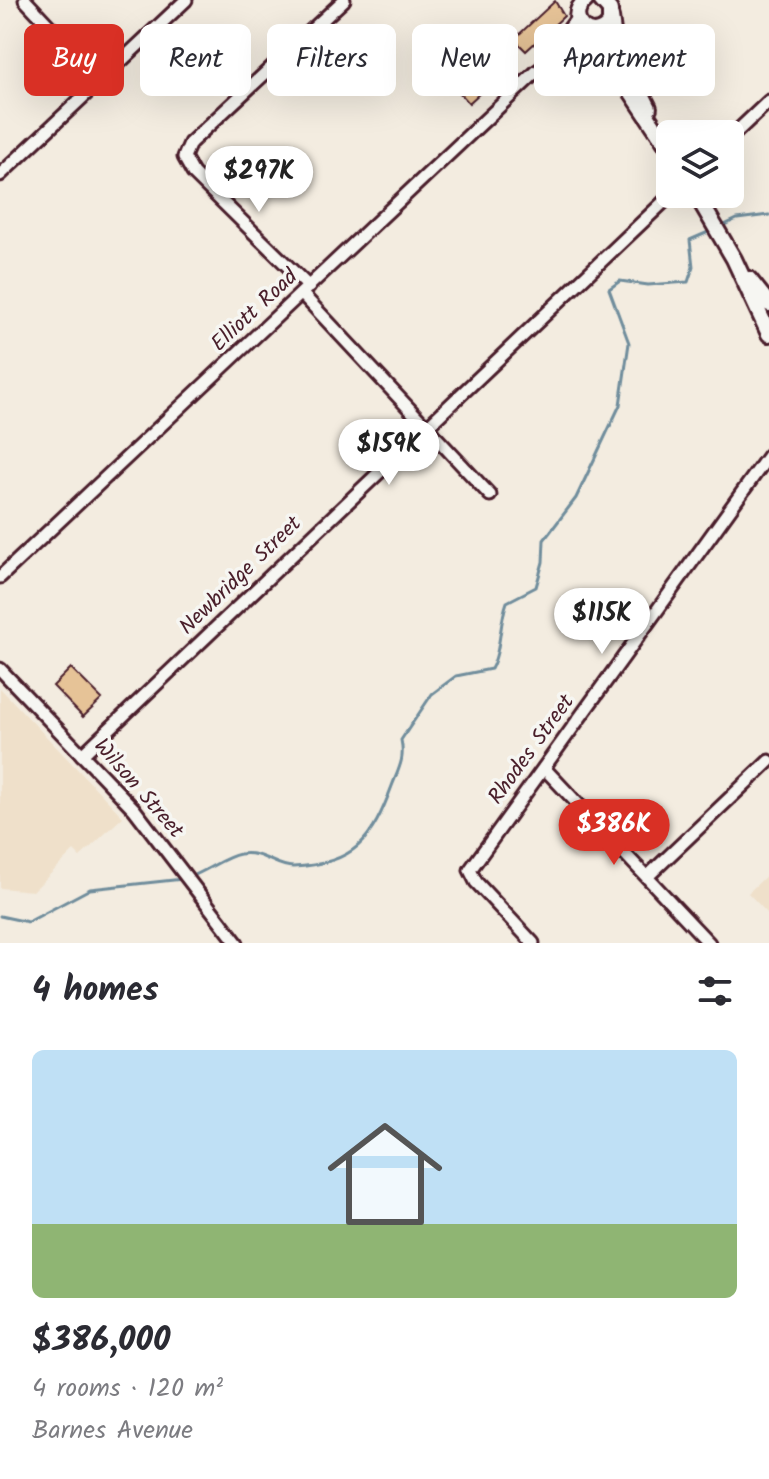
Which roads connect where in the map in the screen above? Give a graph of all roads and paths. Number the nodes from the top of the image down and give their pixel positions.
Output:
1 (25, 0) edge
2 (186, 0) edge
3 (344, 0) edge
4 (601, 0) edge
5 (621, 0) edge
6 (611, 16) junction
7 (48, 24) edge
8 (607, 24) edge
9 (124, 58) edge
10 (534, 74) edge
11 (83, 96) edge
12 (635, 96) edge
13 (769, 101) edge
14 (654, 123) junction
15 (744, 125) edge
16 (656, 126) edge
17 (0, 175) edge
18 (657, 208) edge
19 (704, 208) edge
20 (734, 259) junction
21 (305, 291) junction
22 (769, 304) edge
23 (769, 334) edge
24 (427, 427) junction
25 (769, 455) edge
26 (490, 495) dead end
27 (0, 577) edge
28 (0, 669) edge
29 (82, 755) junction
30 (769, 761) edge
31 (544, 768) junction
32 (647, 877) junction
33 (237, 943) edge
34 (533, 943) edge
35 (709, 943) edge

1 - 7 street
2 - 9 street
3 - 21 street
4 - 6 main road
5 - 6 main road
6 - 8 main road
6 - 14 main road
10 - 21 street, Elliott Road
11 - 17 street
12 - 14 main road
13 - 15 street
14 - 16 main road
18 - 24 street, Newbridge Street
19 - 20 main road
20 - 22 main road
20 - 23 main road
21 - 24 street
21 - 27 street, Elliott Road
24 - 26 street
24 - 29 street, Newbridge Street
25 - 31 street, Rhodes Street
28 - 29 street, Wilson Street
29 - 33 street, Wilson Street
30 - 32 street
31 - 32 street
31 - 34 street, Rhodes Street
32 - 35 street

